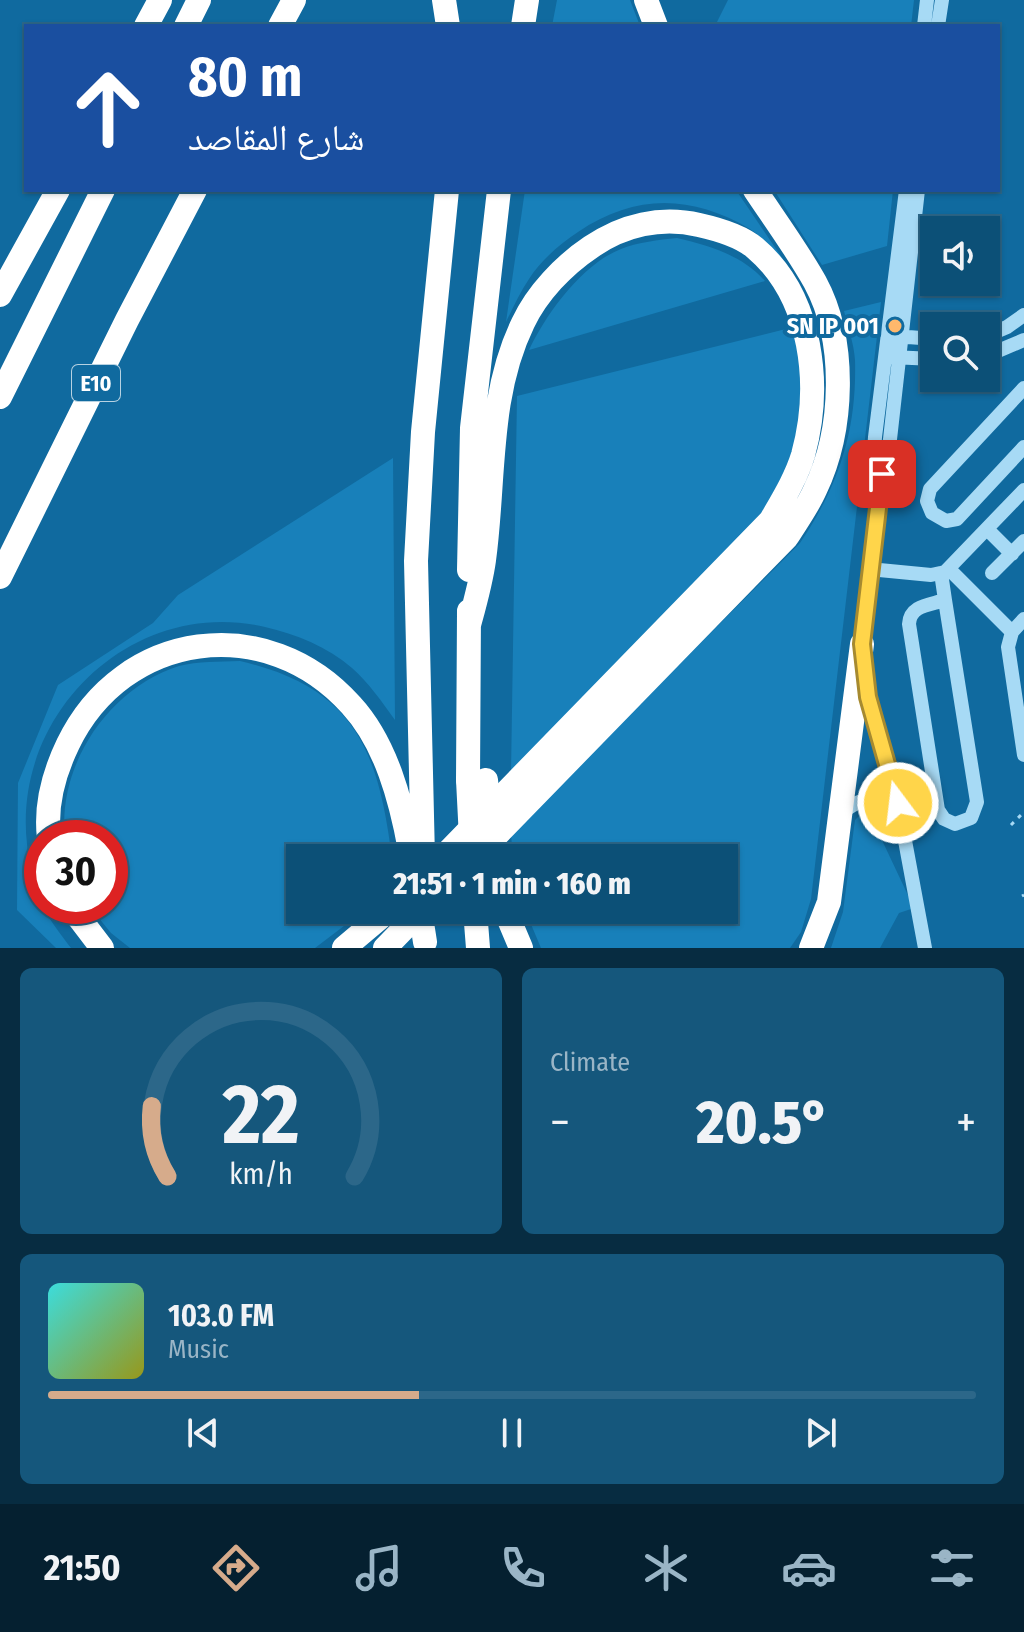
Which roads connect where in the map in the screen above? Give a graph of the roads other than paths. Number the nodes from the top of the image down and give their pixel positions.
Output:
1 (160, 0) edge
2 (199, 0) edge
3 (294, 0) edge
4 (444, 0) edge
5 (527, 0) edge
6 (646, 0) edge
7 (927, 0) edge
8 (942, 0) edge
9 (147, 24) edge
10 (187, 24) edge
11 (281, 24) edge
12 (448, 24) edge
13 (523, 24) edge
14 (655, 24) edge
15 (924, 24) edge
16 (938, 24) edge
17 (57, 192) edge
18 (102, 192) edge
19 (194, 192) edge
20 (447, 192) edge
21 (499, 192) edge
22 (756, 192) edge
23 (906, 192) edge
24 (918, 192) edge
25 (0, 295) edge
26 (899, 298) junction
27 (1024, 315) edge
28 (1000, 330) edge
29 (895, 336) junction
30 (920, 338) edge
31 (1024, 340) edge
32 (1000, 350) edge
33 (893, 357) junction
34 (920, 358) edge
35 (1024, 388) edge
36 (0, 397) edge
37 (484, 427) junction
38 (1024, 447) edge
39 (1024, 490) edge
40 (961, 514) junction
41 (984, 532) junction
42 (1024, 541) edge
43 (1012, 554) junction
44 (869, 569) junction
45 (945, 571) junction
46 (992, 573) dead end
47 (0, 577) edge
48 (945, 600) junction
49 (1024, 619) edge
50 (1012, 632) junction
51 (862, 644) junction
52 (1024, 755) edge
53 (477, 780) junction
54 (898, 803) junction
55 (838, 816) junction
56 (47, 820) edge
57 (409, 844) edge
58 (423, 844) edge
59 (456, 844) edge
60 (474, 844) edge
61 (487, 844) edge
62 (491, 844) edge
63 (84, 924) edge
64 (372, 924) edge
65 (408, 924) edge
66 (424, 924) edge
67 (476, 924) edge
68 (511, 924) edge
69 (426, 945) edge
70 (102, 948) edge
71 (344, 948) edge
72 (385, 948) edge
73 (478, 948) edge
74 (521, 948) edge
75 (811, 948) edge
76 (925, 948) edge

1 - 9 highway
2 - 10 highway
3 - 11 highway
4 - 12 highway
5 - 13 highway
6 - 14 highway
7 - 15 street
8 - 16 street
17 - 25 highway
18 - 36 highway
19 - 47 highway, E10
20 - 58 highway
21 - 37 highway
22 - 61 highway
23 - 26 street
24 - 26 street
26 - 29 street
27 - 28 street
29 - 30 street
29 - 33 street
31 - 32 street
33 - 34 street
33 - 44 street
35 - 40 street
37 - 53 highway
37 - 59 highway
38 - 40 street
39 - 41 street
40 - 41 street
41 - 43 street
41 - 45 street
42 - 43 street
43 - 46 street
44 - 45 street
44 - 51 street
45 - 48 street
45 - 50 street
48 - 48 street
49 - 50 street
50 - 52 street
51 - 54 street
51 - 55 highway
53 - 60 highway, bridge
53 - 62 highway, bridge
54 - 55 street
54 - 76 street
55 - 75 highway
56 - 57 highway
63 - 70 highway
64 - 71 highway
65 - 72 highway
66 - 69 highway, bridge
67 - 73 highway
68 - 74 highway

